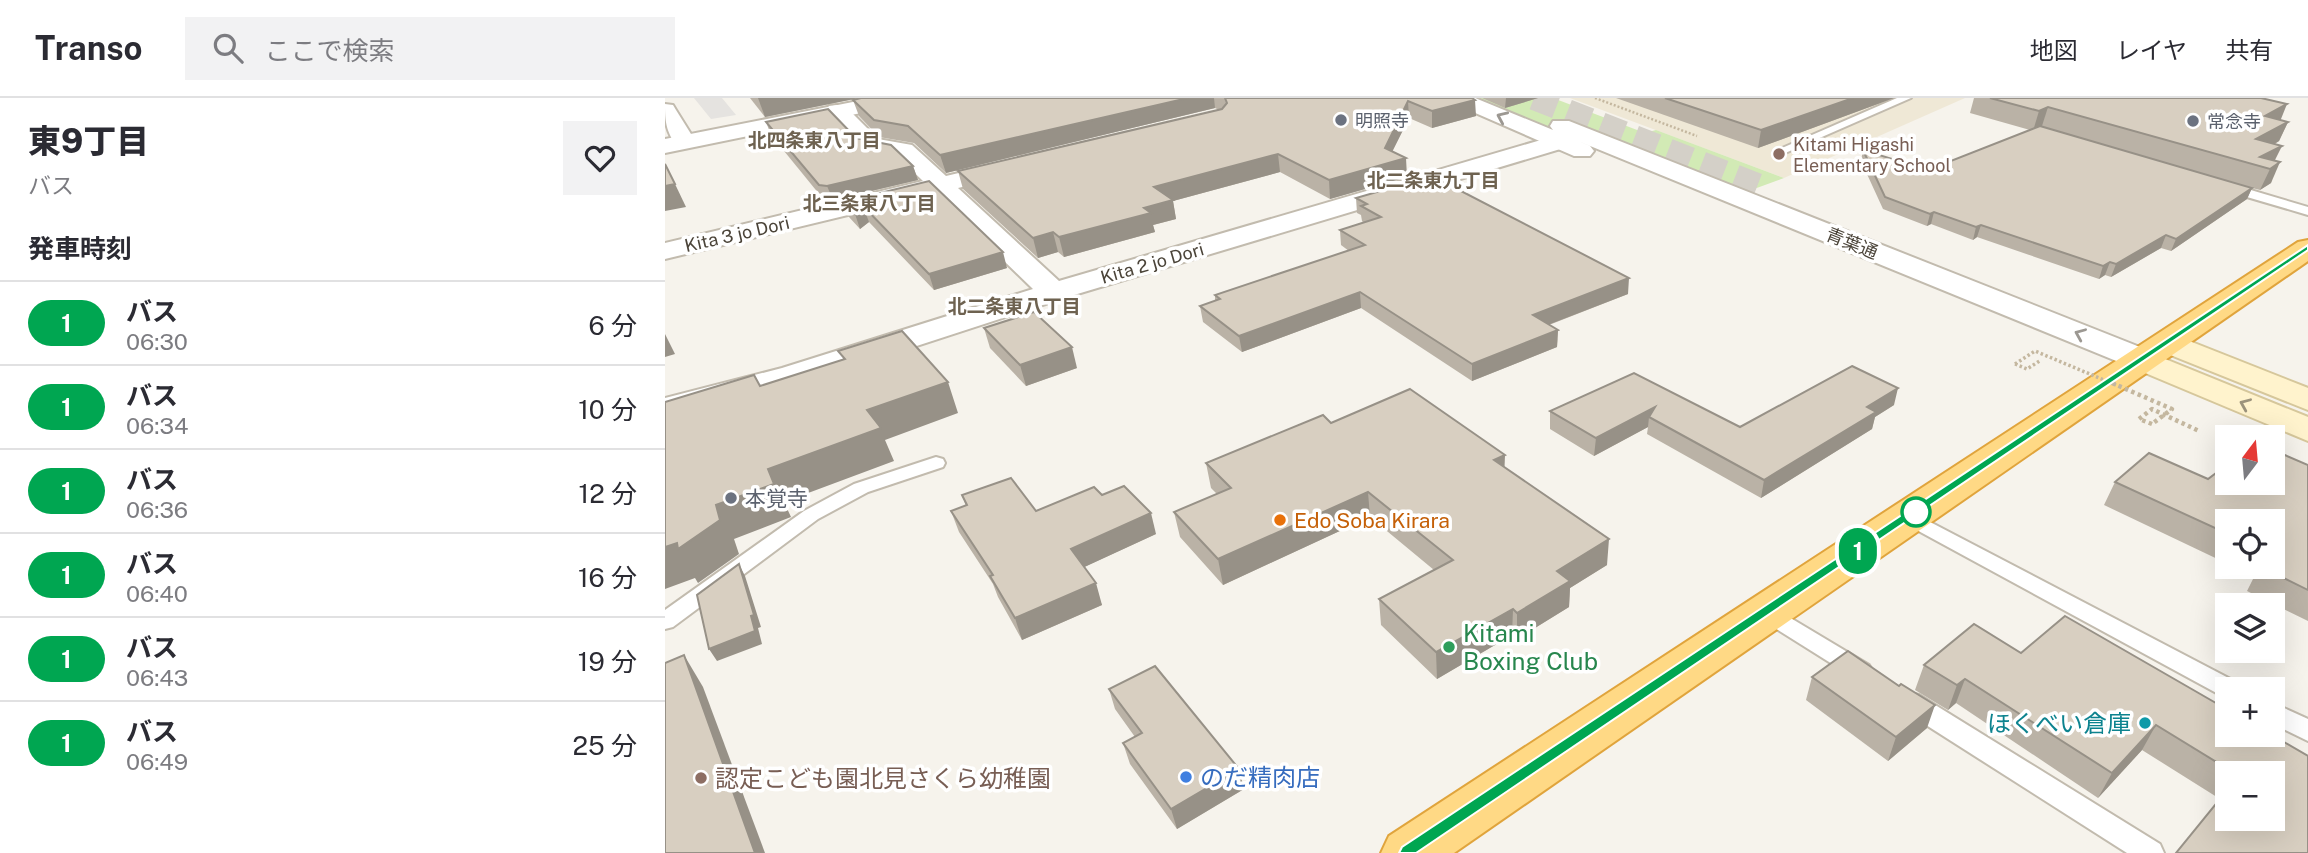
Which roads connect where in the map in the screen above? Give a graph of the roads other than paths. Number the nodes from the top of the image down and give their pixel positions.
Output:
1 (905, 98) edge
2 (1457, 98) edge
3 (1906, 98) edge
4 (665, 110) edge
5 (837, 111) junction
6 (1560, 134) junction
7 (675, 144) edge
8 (1779, 152) dead end
9 (1033, 163) edge
10 (2211, 182) edge
11 (941, 186) junction
12 (1762, 187) tunnel mouth
13 (2308, 211) edge
14 (2308, 248) edge
15 (665, 251) edge
16 (1053, 292) junction
17 (2155, 351) junction
18 (2308, 400) edge
19 (665, 409) edge
20 (2308, 430) edge
21 (936, 463) dead end
22 (1909, 517) junction
23 (1767, 612) junction
24 (665, 621) edge
25 (2215, 681) edge
26 (2285, 719) edge
27 (2308, 731) edge
28 (1409, 853) edge
29 (2150, 853) edge

1 - 5 street
6 -> 2 street, 青葉通
3 - 8 lane
4 - 7 street
5 - 7 street
5 - 11 street
6 - 16 street, Kita 2 jo Dori
17 -> 6 street, 青葉通
9 - 11 street, Kita 3 jo Dori
10 - 13 lane
11 - 15 street, Kita 3 jo Dori
11 - 16 street
12 - 17 street, 青葉通
14 - 17 highway
16 - 19 street, Kita 2 jo Dori
17 - 18 main road
20 -> 17 main road
17 - 22 highway
21 - 24 lane
22 - 23 highway
22 - 25 lane
23 - 28 highway
23 - 29 lane
26 - 27 lane

